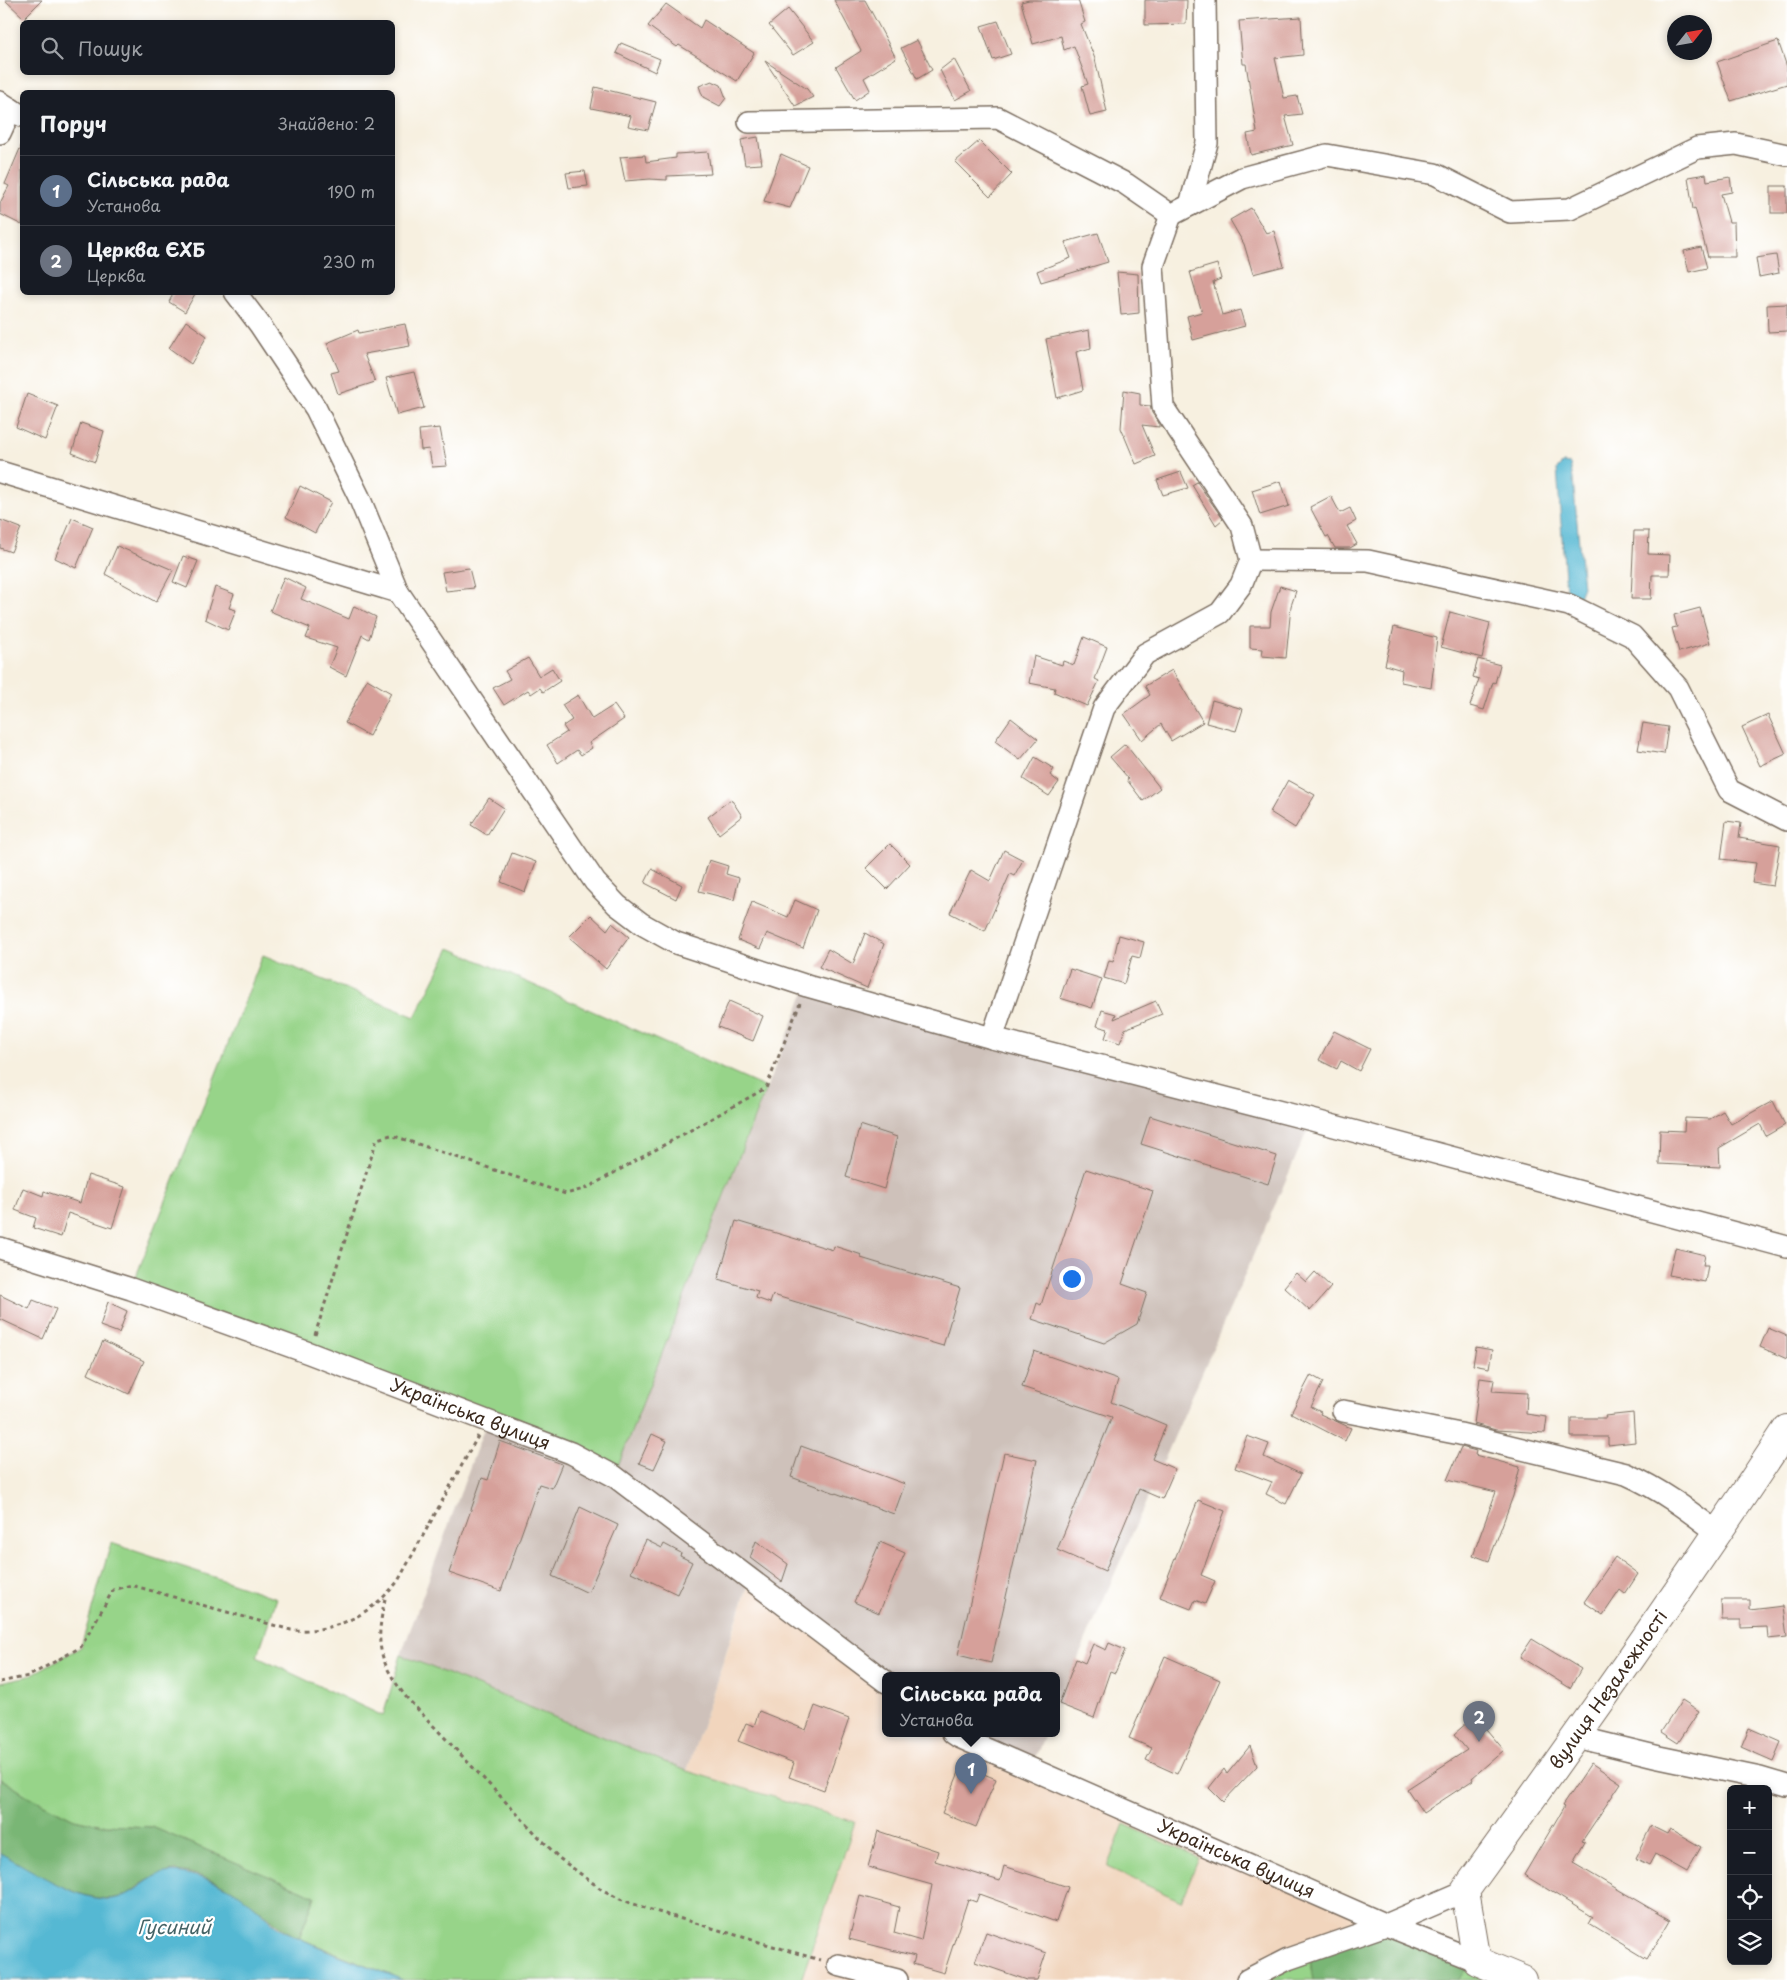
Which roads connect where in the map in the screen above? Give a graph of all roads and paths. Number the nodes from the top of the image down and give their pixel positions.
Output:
1 (1205, 0) edge
2 (11, 109) edge
3 (749, 122) dead end
4 (0, 132) edge
5 (1787, 155) edge
6 (1190, 205) junction
7 (1171, 216) junction
8 (237, 295) edge
9 (0, 472) edge
10 (1251, 560) junction
11 (398, 592) junction
12 (1787, 820) edge
13 (807, 986) junction
14 (992, 1038) junction
15 (1787, 1247) edge
16 (0, 1248) edge
17 (309, 1353) junction
18 (1343, 1411) dead end
19 (487, 1420) junction
20 (1787, 1429) edge
21 (1718, 1533) junction
22 (385, 1598) junction
23 (882, 1679) edge
24 (0, 1682) edge
25 (960, 1737) edge
26 (1577, 1737) junction
27 (1787, 1786) edge
28 (1465, 1891) junction
29 (1386, 1925) junction
30 (1477, 1961) junction
31 (838, 1965) joint
32 (897, 1980) edge
33 (1247, 1980) edge
34 (1523, 1980) edge

1 - 6 street
2 - 4 street
3 - 7 street
5 - 6 street
6 - 7 street
7 - 10 street
8 - 11 street
9 - 11 street
10 - 12 street
10 - 14 street
11 - 13 street
13 - 14 street
13 - 17 path
14 - 15 street
16 - 17 street, Українська вулиця
17 - 19 street, Українська вулиця
18 - 21 street
19 - 22 path
19 - 23 street, Українська вулиця
20 - 21 street, вулиця Незалежності
21 - 26 street, вулиця Незалежності
22 - 24 path
22 - 31 path
25 - 29 street, Українська вулиця
26 - 27 street
26 - 28 street, вулиця Незалежності
28 - 29 street
28 - 30 street
29 - 30 street, Українська вулиця
29 - 33 street
30 - 34 street, Українська вулиця
31 - 32 street

